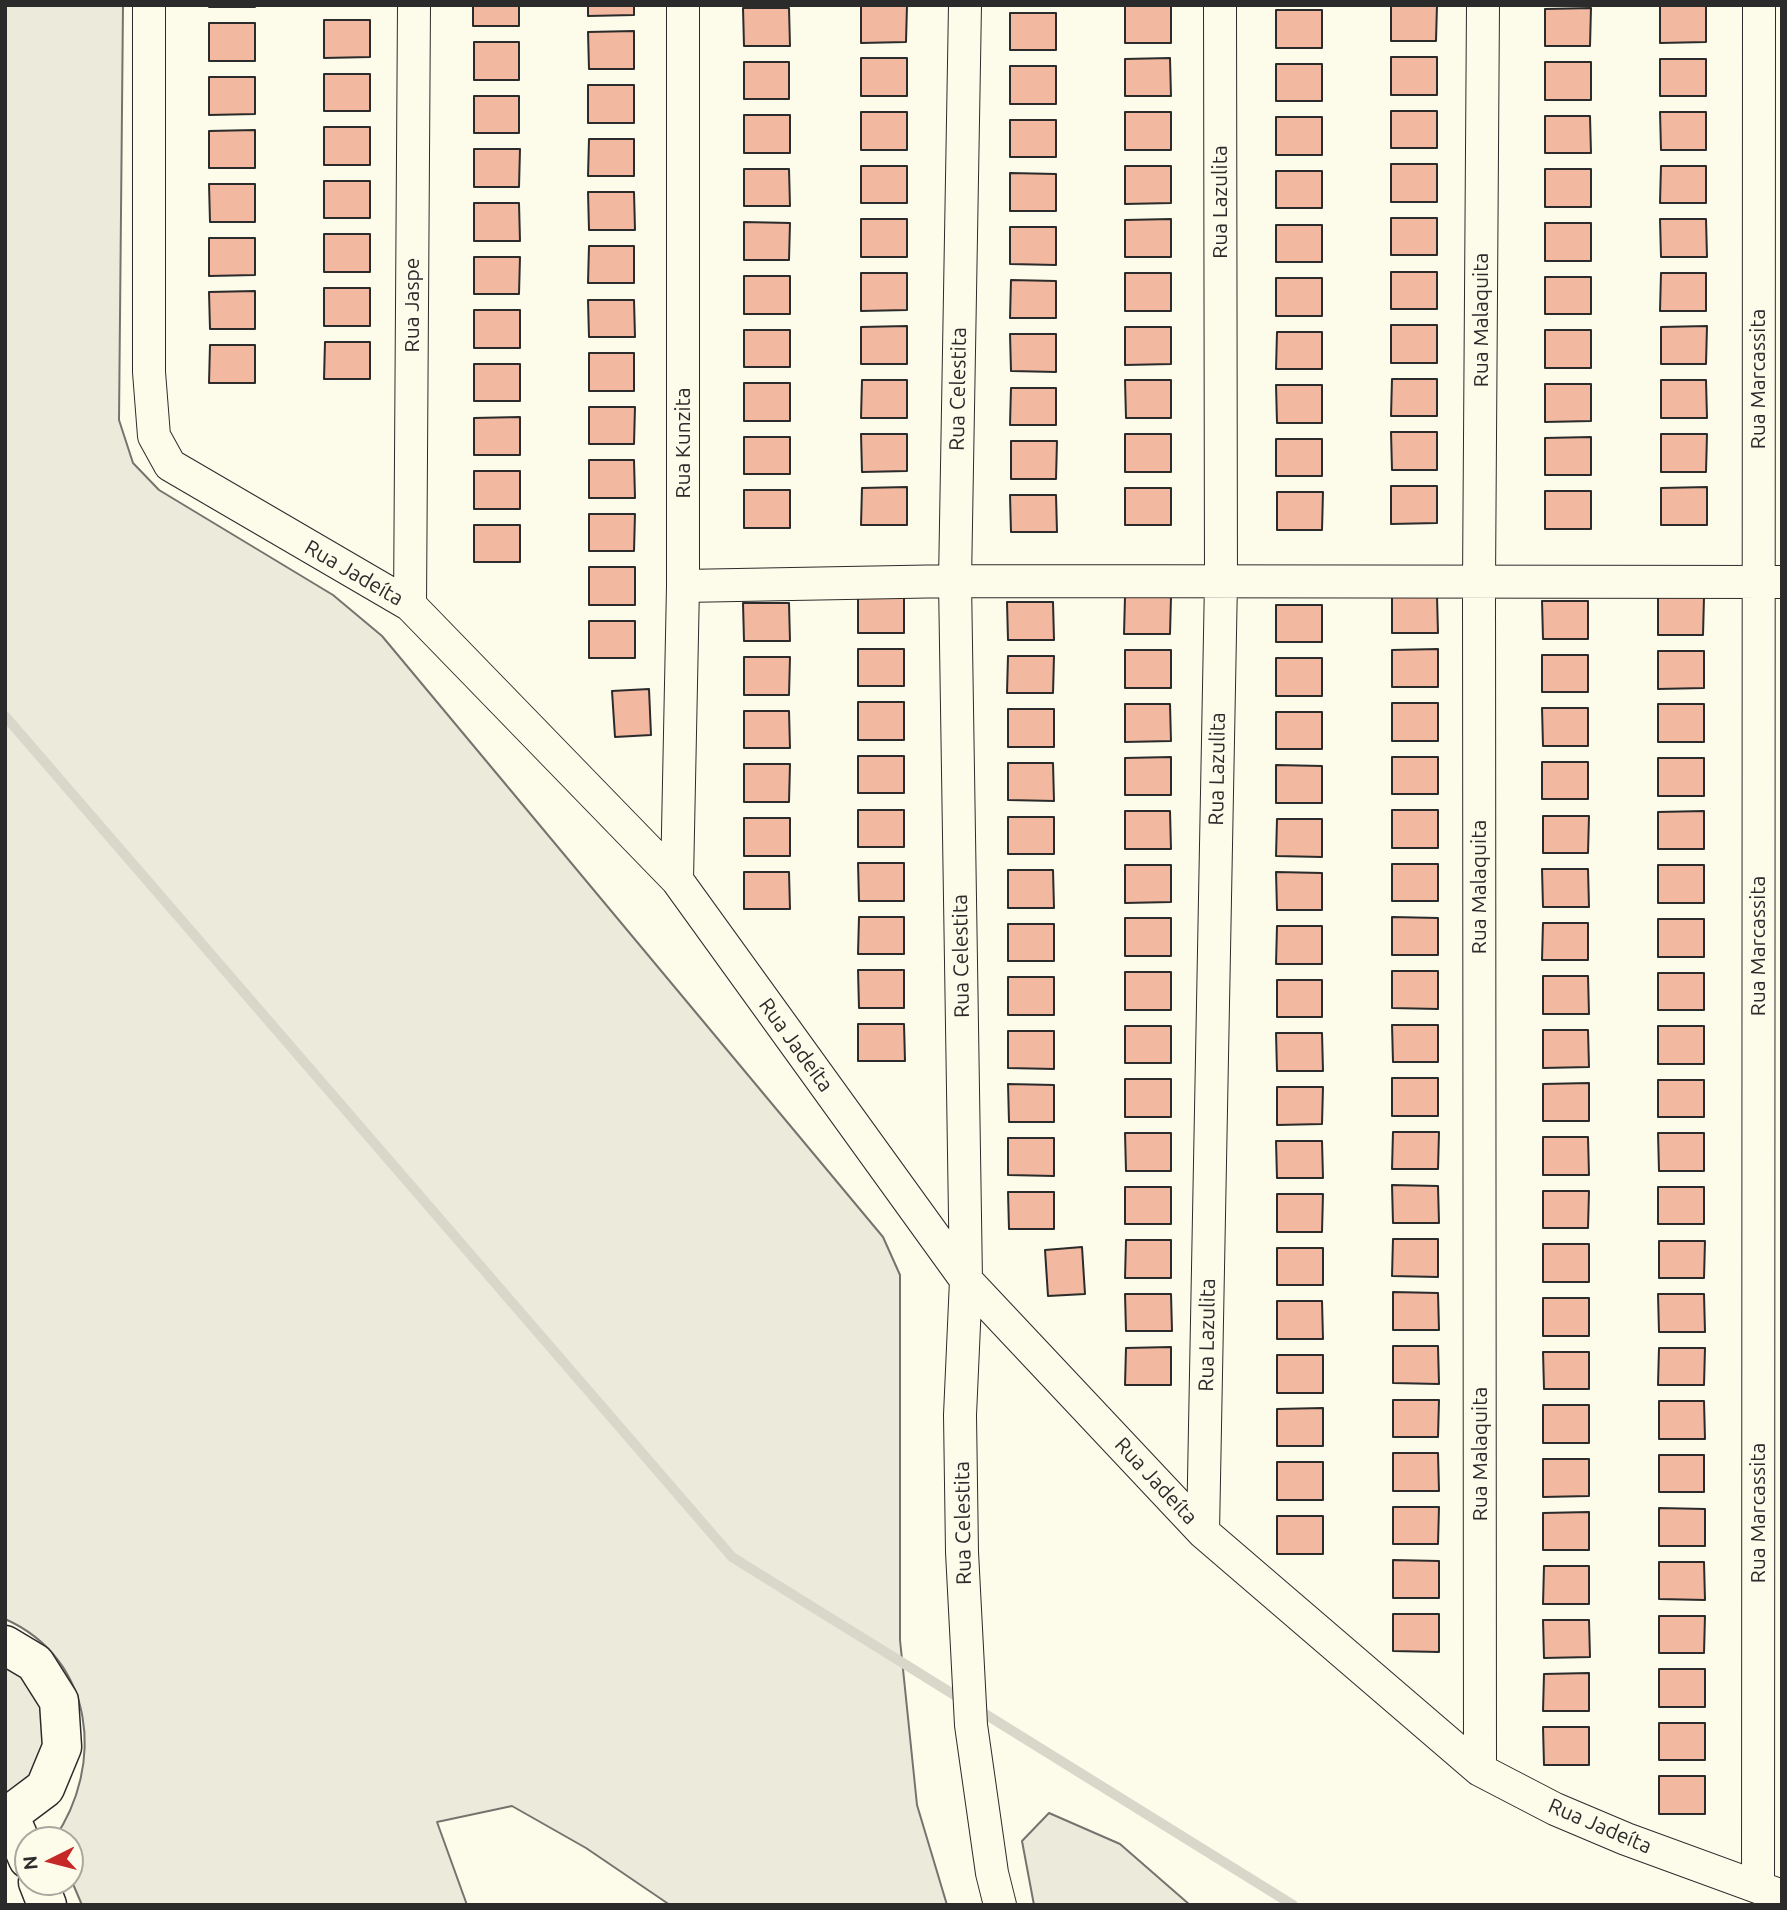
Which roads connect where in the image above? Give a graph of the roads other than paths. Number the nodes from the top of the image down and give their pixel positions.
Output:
1 (149, 5) edge
2 (414, 5) edge
3 (683, 5) edge
4 (965, 5) edge
5 (1220, 5) edge
6 (1483, 5) edge
7 (1759, 5) edge
8 (955, 581) junction
9 (1221, 581) junction
10 (1479, 582) junction
11 (1770, 582) edge
12 (683, 586) junction
13 (411, 605) junction
14 (677, 880) junction
15 (966, 1280) junction
16 (1203, 1532) junction
17 (5, 1645) edge
18 (1480, 1770) junction
19 (8, 1818) edge
20 (1770, 1892) edge
21 (1000, 1905) edge

1 - 13 street, Rua Jadeíta
2 - 13 street, Rua Jaspe
3 - 12 street, Rua Kunzita
4 - 8 street, Rua Celestita
5 - 9 street, Rua Lazulita
6 - 10 street, Rua Malaquita
7 - 11 street, Rua Marcassita
8 - 9 street
8 - 12 street
8 - 15 street, Rua Celestita
9 - 10 street
9 - 16 street, Rua Lazulita
10 - 11 street
10 - 18 street, Rua Malaquita
11 - 20 street, Rua Marcassita
12 - 14 street, Rua Kunzita
13 - 14 street, Rua Jadeíta
14 - 15 street, Rua Jadeíta
15 - 16 street, Rua Jadeíta
15 - 21 street, Rua Celestita
16 - 18 street, Rua Jadeíta
17 - 19 street
18 - 20 street, Rua Jadeíta

